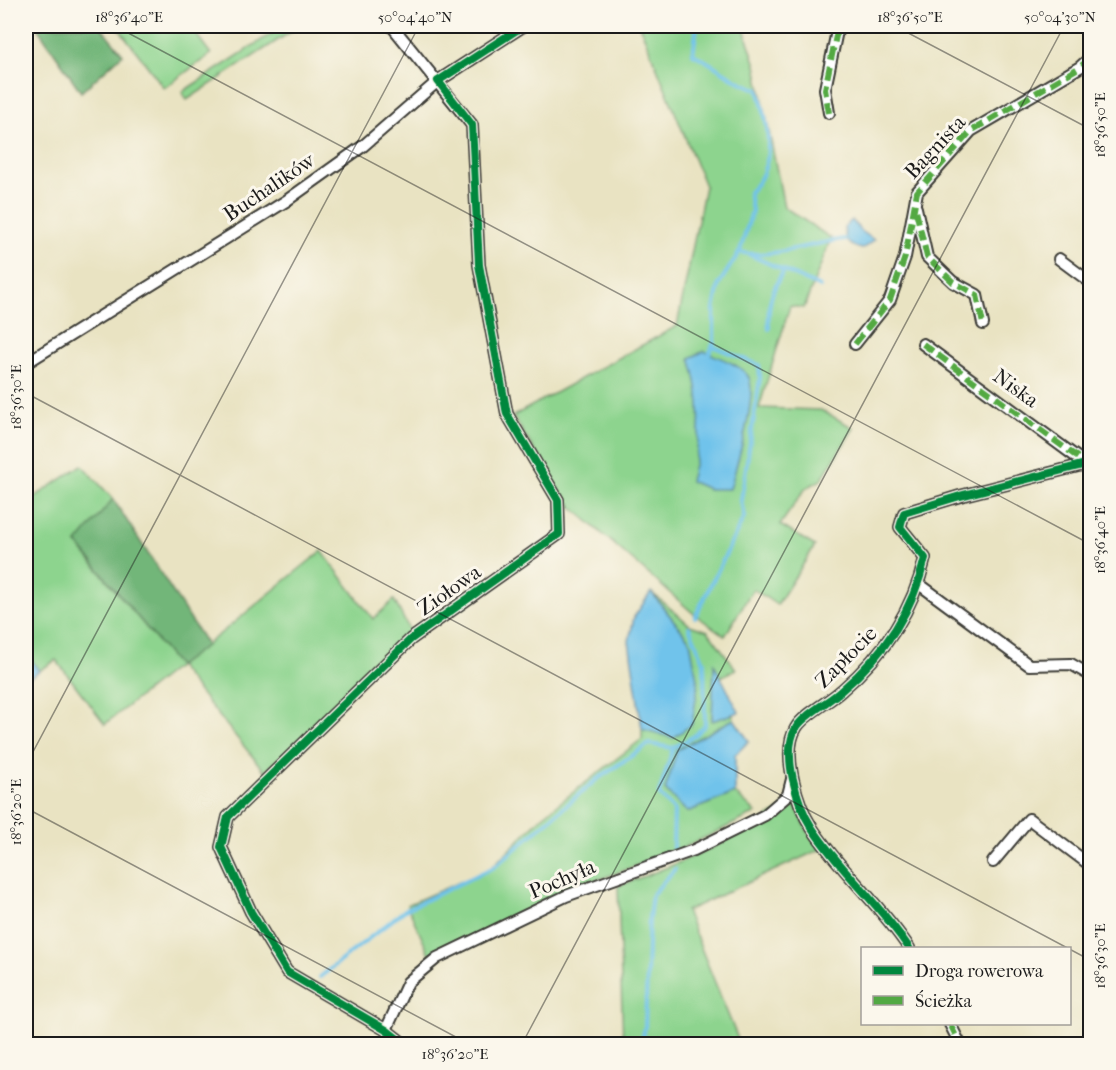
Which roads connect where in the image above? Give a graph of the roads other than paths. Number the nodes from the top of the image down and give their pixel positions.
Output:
1 (392, 26) edge
2 (523, 26) edge
3 (838, 26) edge
4 (1090, 58) edge
5 (438, 81) junction
6 (830, 113) dead end
7 (915, 205) junction
8 (1059, 259) dead end
9 (1090, 282) edge
10 (983, 324) dead end
11 (855, 344) dead end
12 (923, 344) dead end
13 (26, 363) edge
14 (1088, 465) edge
15 (919, 584) junction
16 (1090, 675) edge
17 (792, 779) junction
18 (993, 862) dead end
19 (1090, 865) edge
20 (908, 947) edge
21 (951, 1025) edge
22 (386, 1030) junction
23 (404, 1044) edge
24 (960, 1044) edge

1 - 5 street, Ziołowa
2 - 5 street, Buchalików
3 - 6 street
4 - 7 street, Bagnista
5 - 13 street, Buchalików
5 - 22 street, Ziołowa
7 - 10 street
7 - 11 street, Bagnista
8 - 9 street
12 - 14 street, Niska
14 - 15 street, Zapłocie
15 - 16 street
15 - 17 street, Zapłocie
17 - 20 street, Zapłocie
17 - 22 street, Pochyła
18 - 19 street
21 - 24 street
22 - 23 street

